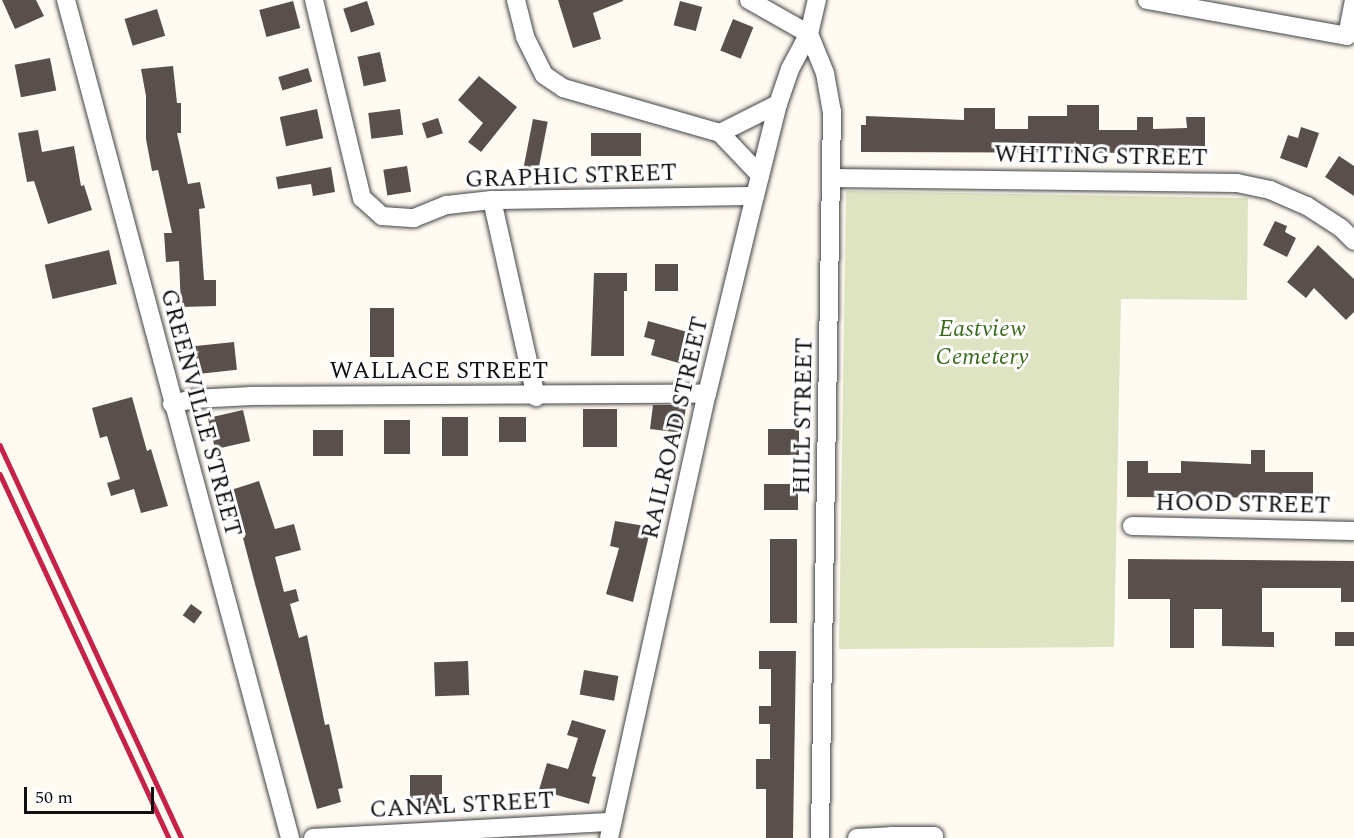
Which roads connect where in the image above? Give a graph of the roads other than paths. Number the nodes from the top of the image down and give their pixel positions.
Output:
1 (66, 0) edge
2 (314, 0) edge
3 (516, 0) edge
4 (749, 0) edge
5 (817, 0) edge
6 (1147, 0) edge
7 (1354, 0) edge
8 (809, 34) junction
9 (778, 104) junction
10 (720, 133) junction
11 (760, 176) junction
12 (832, 178) junction
13 (755, 196) junction
14 (492, 200) junction
15 (1354, 241) edge
16 (707, 394) junction
17 (536, 397) junction
18 (172, 404) junction
19 (1132, 526) dead end
20 (1354, 531) edge
21 (611, 830) edge
22 (891, 837) edge
23 (290, 838) edge
24 (313, 838) edge
25 (820, 838) edge
26 (857, 838) edge
27 (934, 838) edge

1 - 18 street, GREENVILLE STREET
2 - 14 street, GRAPHIC STREET
3 - 10 street
4 - 8 street
5 - 8 street
6 - 7 street
8 - 9 street, RAILROAD STREET
8 - 12 street, HILL STREET
9 - 10 street
9 - 11 street, RAILROAD STREET
10 - 11 street
11 - 13 street, RAILROAD STREET
12 - 15 street, WHITING STREET
12 - 25 street, HILL STREET
13 - 14 street, GRAPHIC STREET
13 - 16 street, RAILROAD STREET
14 - 17 street
16 - 17 street, WALLACE STREET
16 - 21 street, RAILROAD STREET
17 - 18 street, WALLACE STREET
18 - 23 street, GREENVILLE STREET
19 - 20 street, HOOD STREET
21 - 24 street, CANAL STREET
22 - 26 street
22 - 27 street

